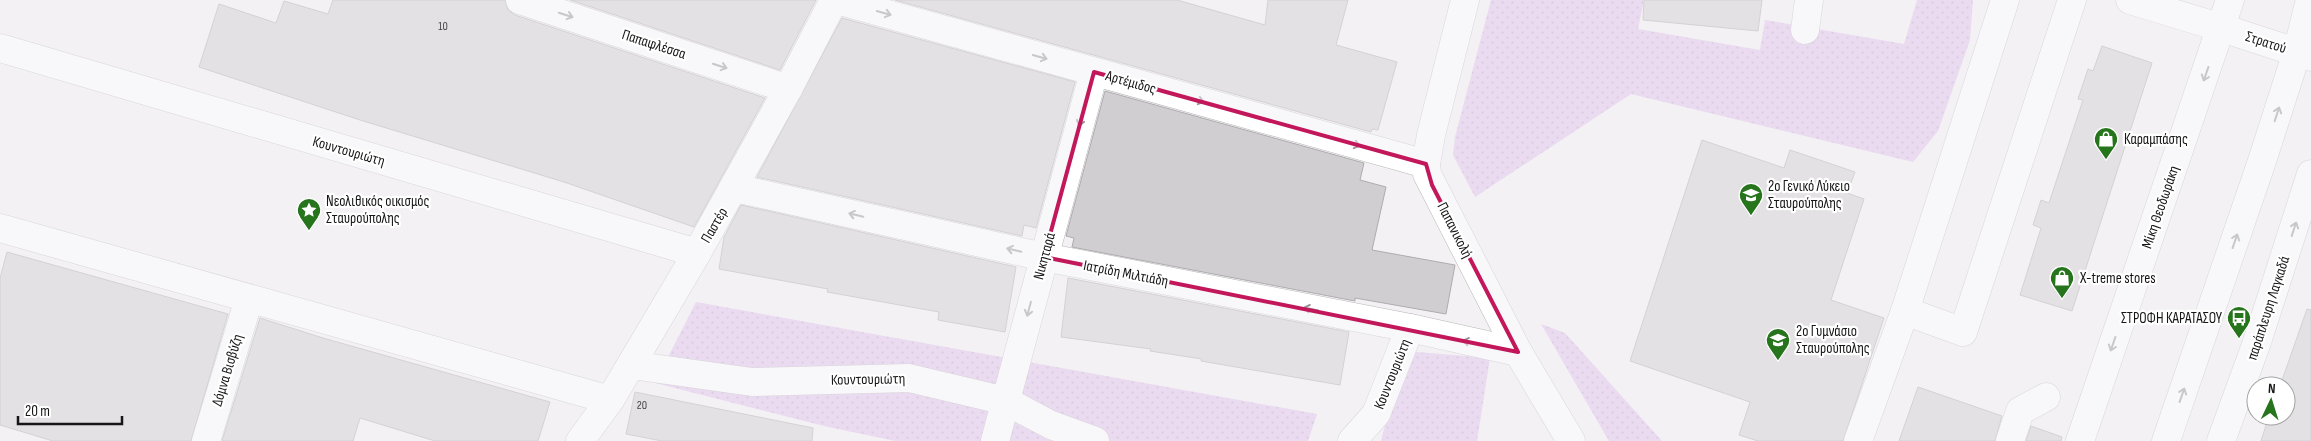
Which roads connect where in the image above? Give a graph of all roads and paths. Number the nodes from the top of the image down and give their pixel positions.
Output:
1 (520, 0) edge
2 (835, 0) edge
3 (1465, 0) edge
4 (1810, 0) edge
5 (2005, 0) edge
6 (2072, 0) edge
7 (2130, 0) edge
8 (2230, 0) edge
9 (2310, 0) edge
10 (2222, 28) junction
11 (1805, 30) dead end
12 (0, 48) edge
13 (2304, 54) edge
14 (1094, 72) junction
15 (788, 89) junction
16 (1426, 164) junction
17 (2311, 174) edge
18 (735, 188) junction
19 (0, 228) edge
20 (697, 253) junction
21 (1044, 257) junction
22 (248, 299) junction
23 (1905, 311) junction
24 (1410, 328) junction
25 (1518, 352) junction
26 (630, 365) junction
27 (2046, 397) dead end
28 (610, 400) junction
29 (1006, 401) junction
30 (583, 440) edge
31 (206, 441) edge
32 (995, 441) edge
33 (1095, 441) edge
34 (1352, 441) edge
35 (1571, 441) edge
36 (1858, 441) edge
37 (2010, 441) edge
38 (2080, 441) edge
39 (2166, 441) edge
40 (2221, 441) edge

1 -> 15 main road, Παπαφλέσσα
2 -> 14 main road, Αρτέμιδος
2 - 15 main road, Παστέρ
3 - 16 main road
4 - 11 main road
5 - 23 main road
6 - 23 main road
7 - 10 main road, Στρατού
8 - 10 main road, Μίκη Θεοδωράκη
9 - 13 main road
10 - 13 main road, Στρατού
10 -> 38 main road, Μίκη Θεοδωράκη
12 - 20 main road, Κουντουριώτη
39 -> 13 main road
14 -> 16 main road, Αρτέμιδος
14 -> 21 main road, Νικηταρά
15 - 18 main road, Παστέρ
16 - 25 main road, Παπανικολή
40 -> 17 main road, παράπλευρη Λαγκαδά
18 - 20 main road, Παστέρ
21 -> 18 main road, Ιατρίδη Μιλτιάδη
19 - 22 main road
20 - 26 main road, Παστέρ
24 -> 21 main road, Ιατρίδη Μιλτιάδη
21 -> 29 main road, Νικηταρά
22 - 28 main road
22 - 31 main road, Δόμνα Βισβύζη
23 - 36 main road
25 -> 24 main road, Ιατρίδη Μιλτιάδη
24 - 34 main road, Κουντουριώτη
25 - 35 main road, Παπανικολή
26 - 28 main road, Παστέρ
26 - 29 main road, Κουντουριώτη
27 - 37 main road
28 - 30 main road, Παστέρ
29 - 32 main road, Νικηταρά
29 - 33 main road, Κουντουριώτη

